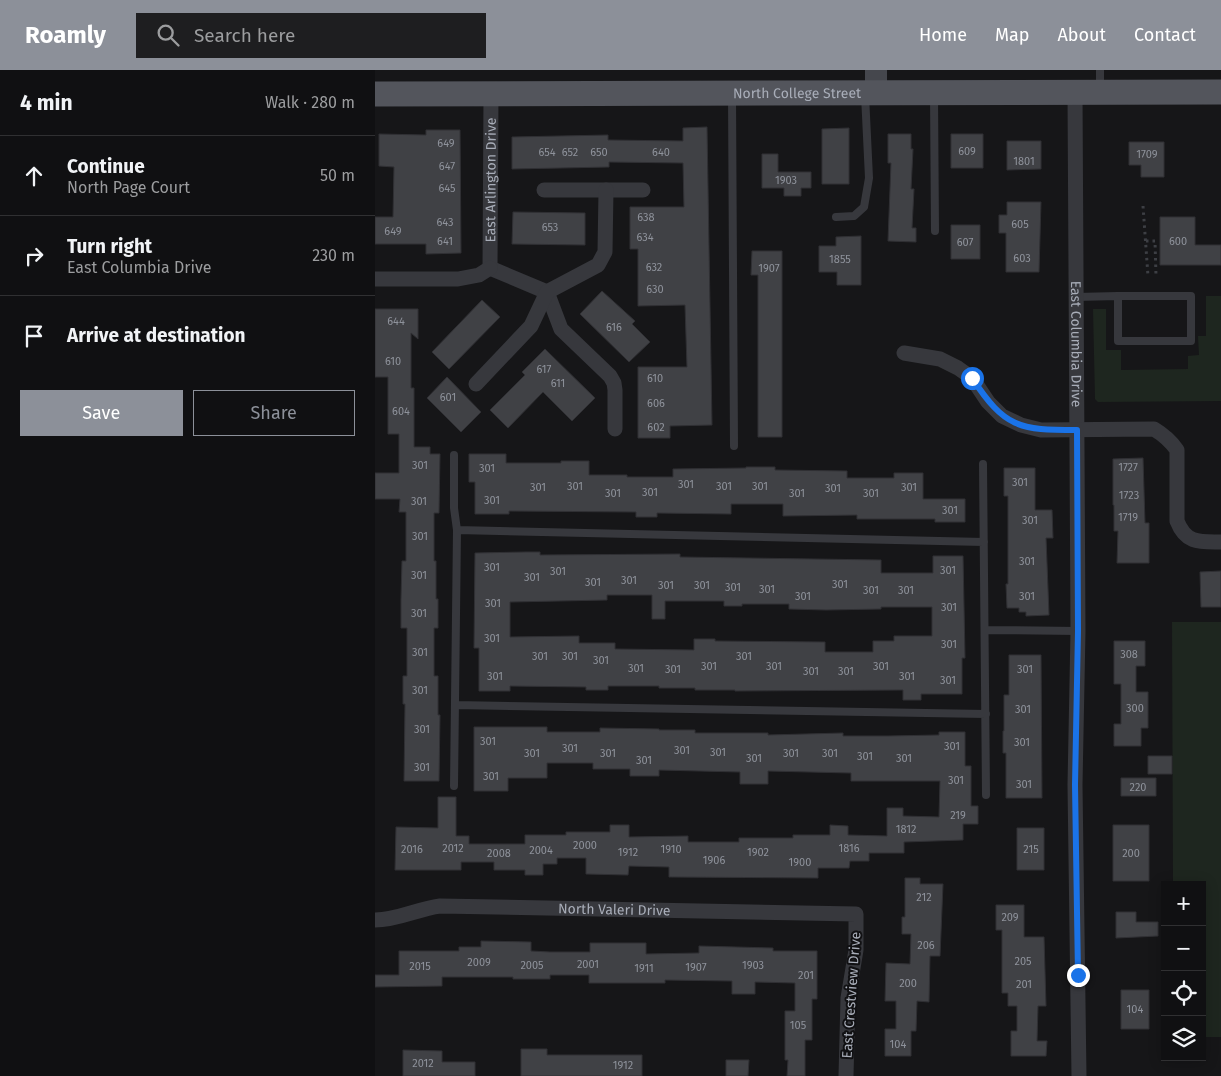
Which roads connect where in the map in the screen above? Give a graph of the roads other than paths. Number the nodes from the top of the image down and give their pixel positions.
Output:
1 (1100, 81) edge
2 (872, 86) edge
3 (1221, 92) edge
4 (733, 93) junction
5 (934, 93) junction
6 (1075, 93) junction
7 (375, 94) edge
8 (491, 94) junction
9 (544, 190) dead end
10 (605, 190) junction
11 (643, 190) dead end
12 (836, 217) dead end
13 (935, 231) dead end
14 (490, 268) junction
15 (375, 279) edge
16 (547, 292) junction
17 (1118, 296) junction
18 (1076, 297) junction
19 (904, 353) dead end
20 (476, 384) dead end
21 (615, 429) dead end
22 (1077, 430) junction
23 (734, 446) dead end
24 (454, 454) dead end
25 (983, 464) dead end
26 (457, 530) junction
27 (984, 542) junction
28 (1221, 542) edge
29 (985, 630) junction
30 (1078, 631) junction
31 (455, 705) junction
32 (986, 714) junction
33 (454, 786) dead end
34 (986, 795) dead end
35 (857, 914) joint
36 (375, 920) edge
37 (846, 1076) edge
38 (1079, 1076) edge

1 - 3 main road, North College Street
1 - 6 main road, North College Street
2 - 4 main road, North College Street
2 - 5 main road, North College Street
2 - 12 lane
4 - 8 main road, North College Street
4 - 23 lane
5 - 6 main road, North College Street
5 - 13 lane
6 - 18 street, East Columbia Drive
7 - 8 main road, North College Street
8 - 14 street, East Arlington Drive
9 - 10 street
10 - 11 street
10 - 16 street
14 - 15 street
14 - 16 street
16 - 20 street
16 - 21 street
17 - 17 lane
17 - 18 lane
18 - 22 street, East Columbia Drive
19 - 22 street
22 - 28 street
22 - 30 street, East Columbia Drive
24 - 26 lane
25 - 27 lane
26 - 27 lane
26 - 31 lane
27 - 29 lane
29 - 30 lane
29 - 32 lane
30 - 38 street, East Columbia Drive
31 - 32 lane
31 - 33 lane
32 - 34 lane
35 - 36 street, North Valeri Drive
35 - 37 street, East Crestview Drive

